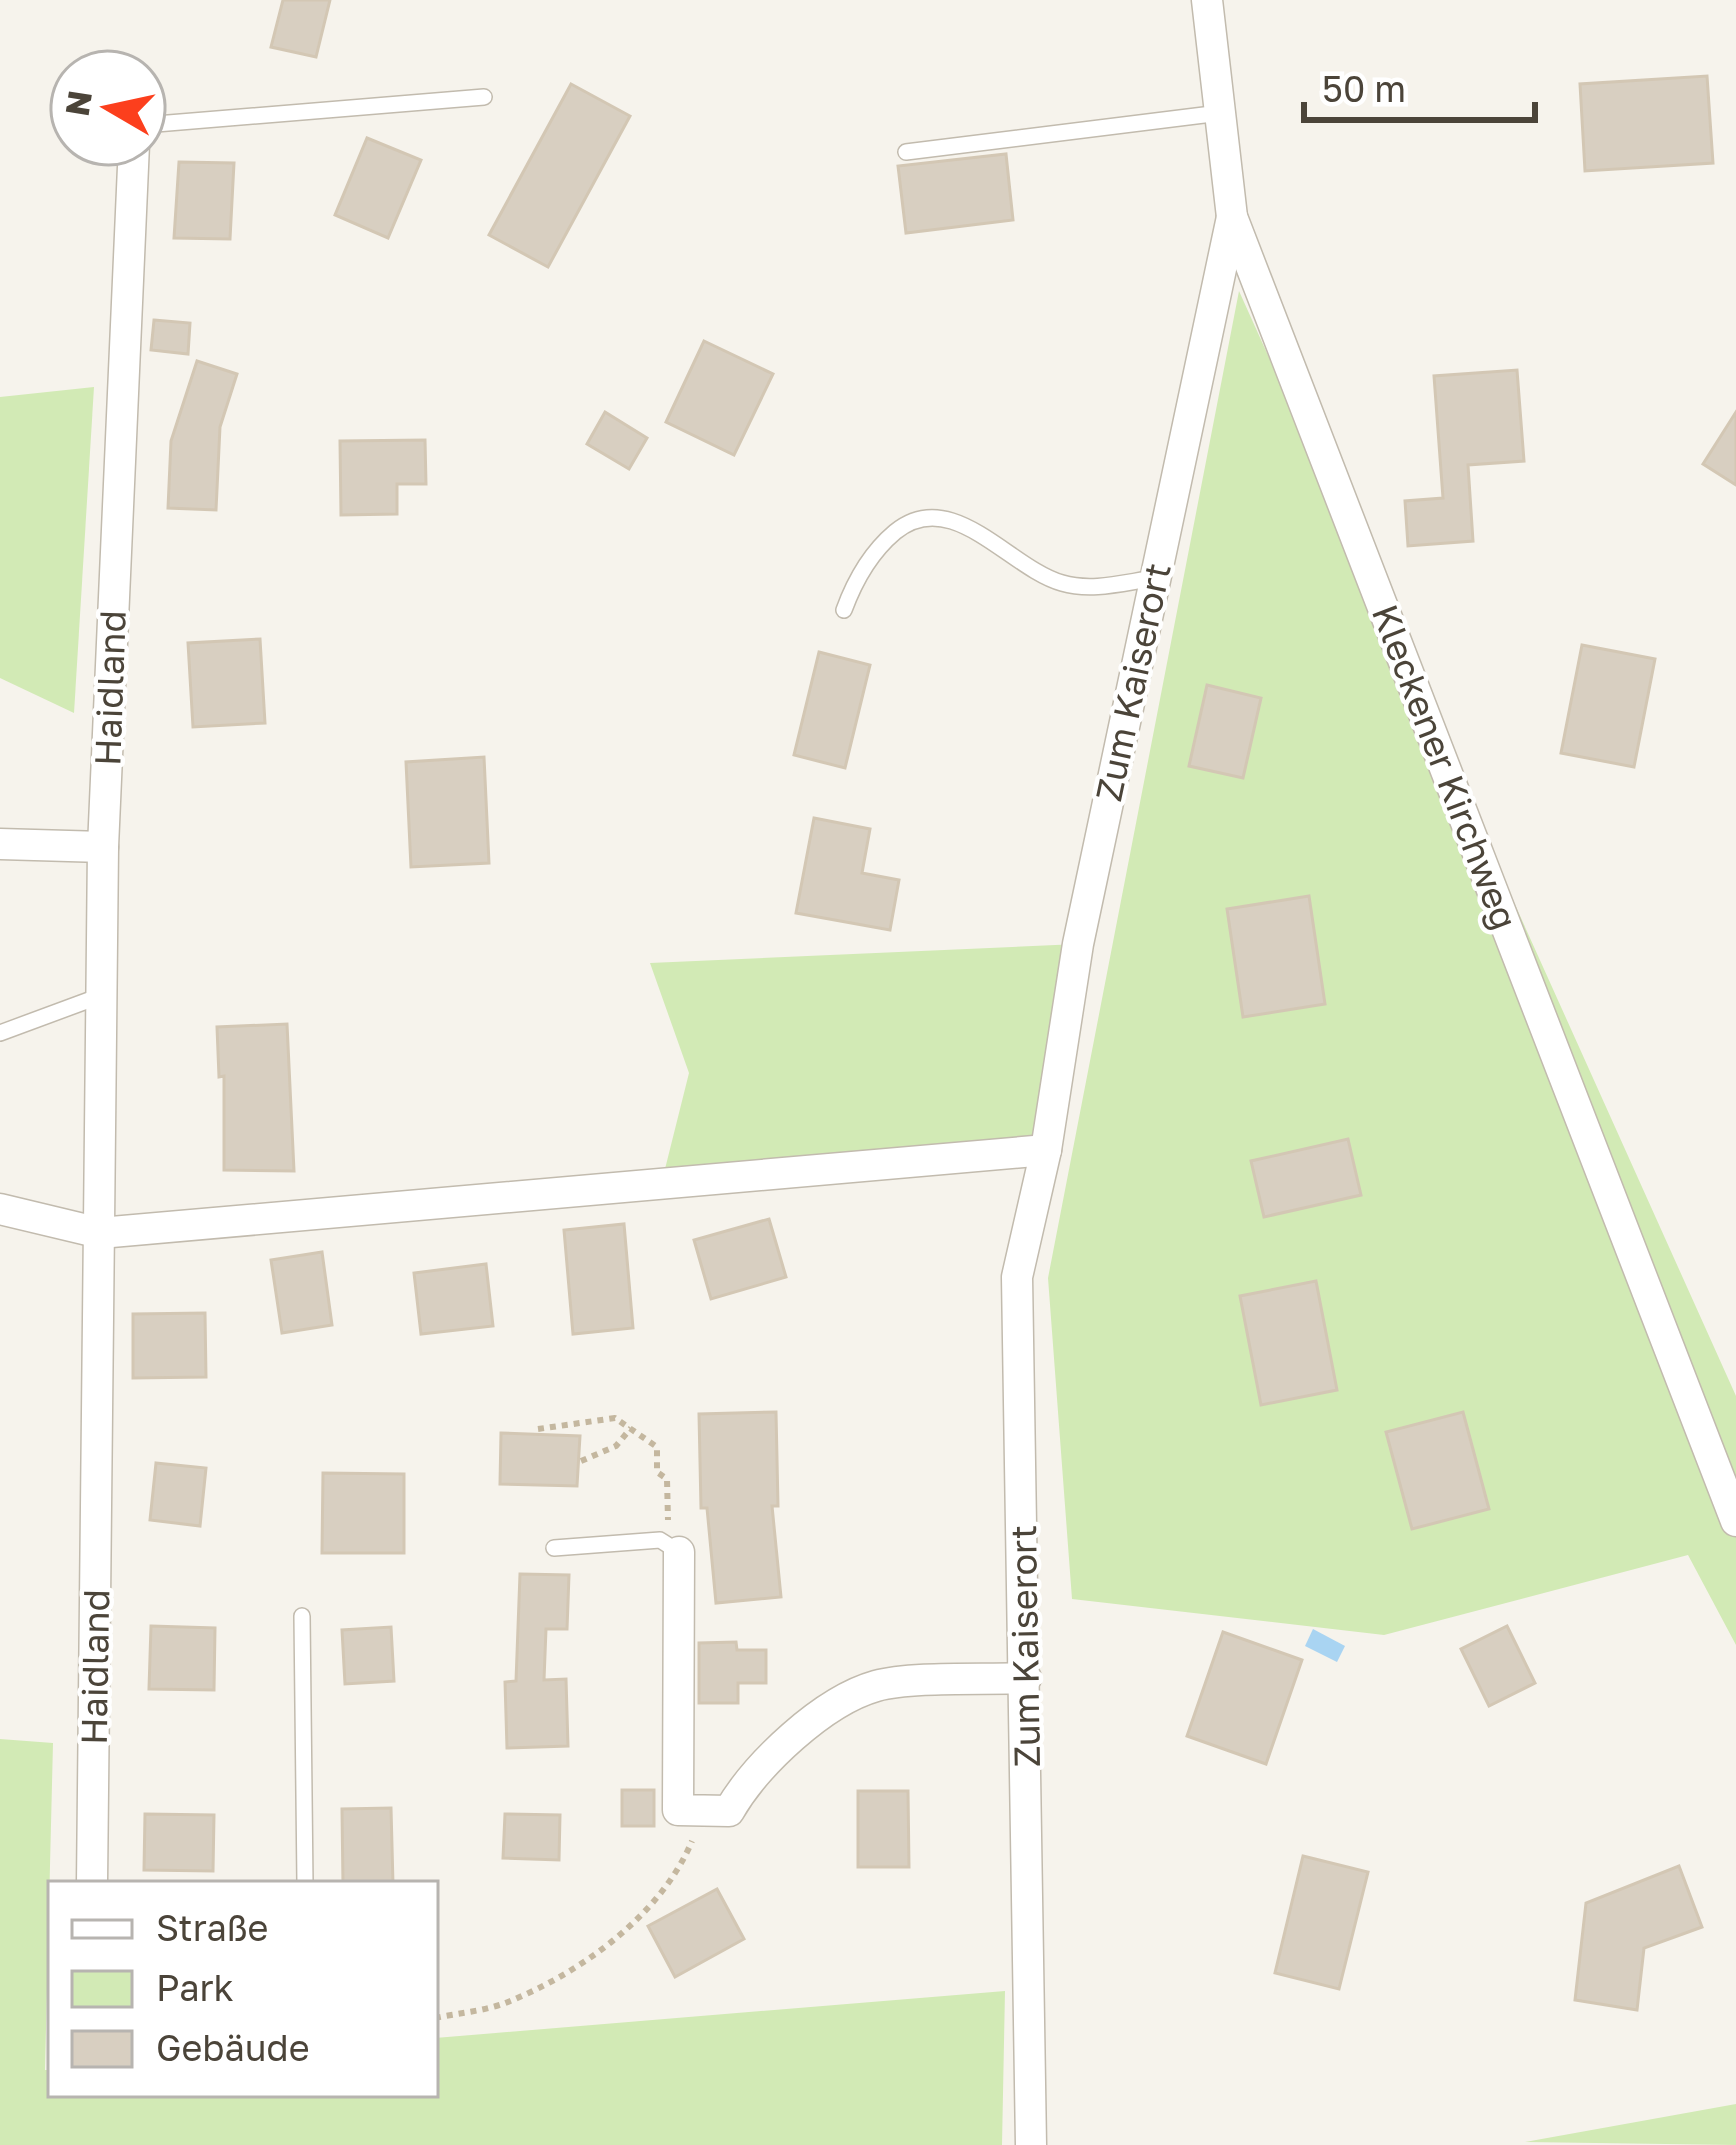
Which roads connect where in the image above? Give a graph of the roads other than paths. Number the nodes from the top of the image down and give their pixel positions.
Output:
1 (1207, 0) edge
2 (484, 97) dead end
3 (1220, 113) junction
4 (168, 123) edge
5 (906, 152) dead end
6 (133, 168) edge
7 (1232, 217) junction
8 (1156, 578) junction
9 (844, 610) dead end
10 (0, 844) edge
11 (104, 847) junction
12 (100, 996) junction
13 (0, 1033) edge
14 (1046, 1150) junction
15 (0, 1209) edge
16 (100, 1233) junction
17 (1736, 1521) edge
18 (672, 1547) joint
19 (554, 1548) dead end
20 (302, 1616) dead end
21 (1026, 1678) junction
22 (92, 1881) edge
23 (305, 1881) edge
24 (1030, 2145) edge

1 - 3 street, Kleckener Kirchweg
2 - 4 lane
3 - 5 lane
3 - 7 street, Kleckener Kirchweg
6 - 11 street, Haidland
7 - 8 street, Zum Kaiserort
7 - 17 street, Kleckener Kirchweg
8 - 9 lane
8 - 14 street, Zum Kaiserort
10 - 11 street
11 - 12 street, Haidland
12 - 13 lane
12 - 16 street, Haidland
14 - 16 street
14 - 21 street, Zum Kaiserort
15 - 16 street
16 - 22 street, Haidland
18 - 19 lane
18 - 21 street
20 - 23 lane
21 - 24 street, Zum Kaiserort

